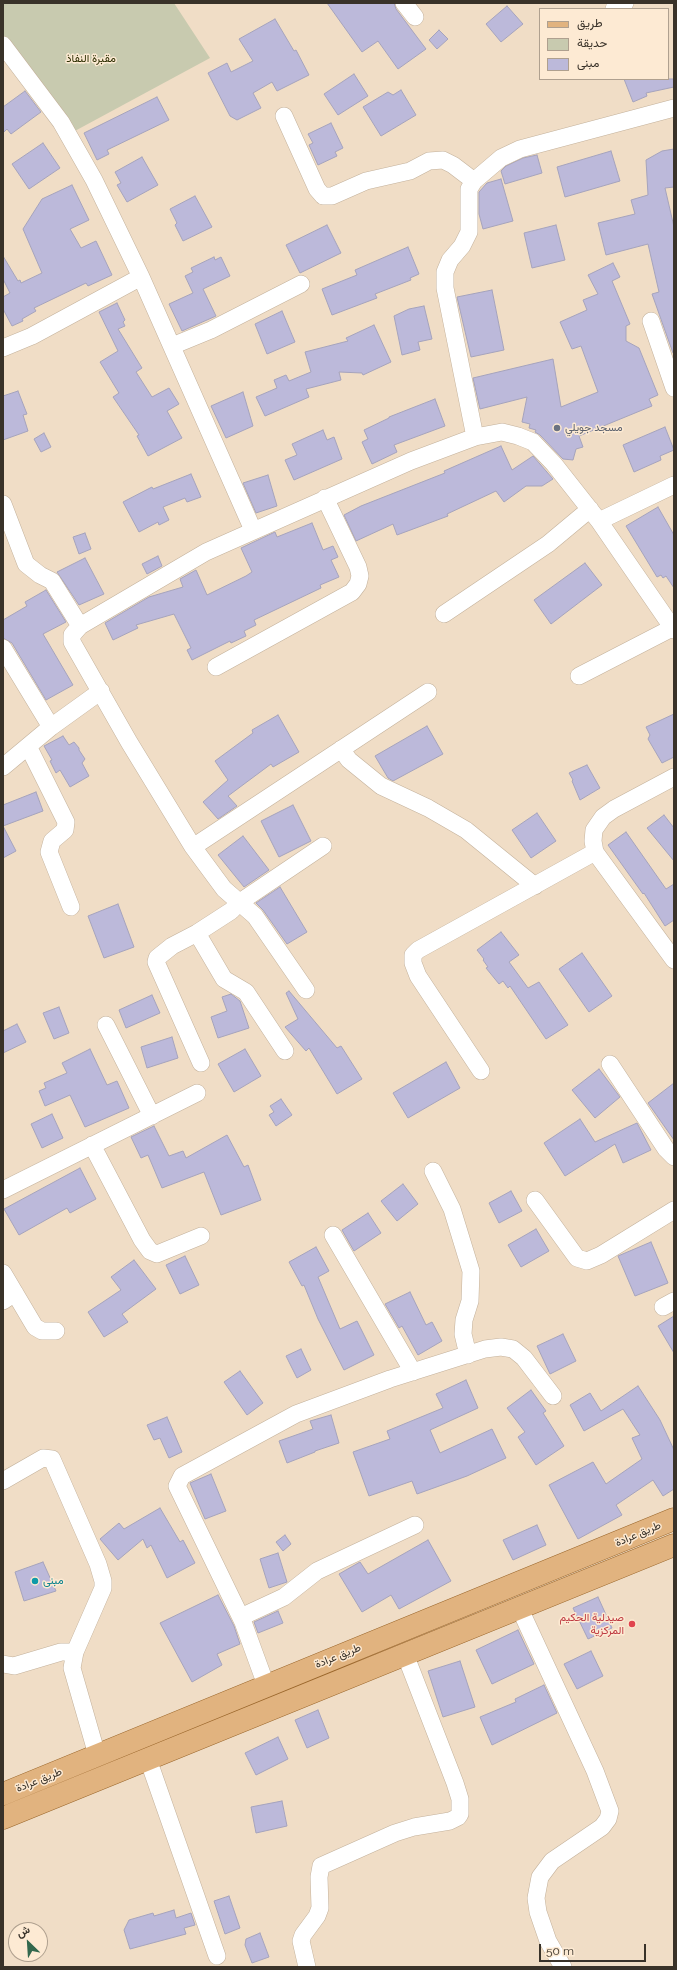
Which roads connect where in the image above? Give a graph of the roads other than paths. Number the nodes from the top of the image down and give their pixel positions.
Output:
1 (404, 3) edge
2 (625, 3) edge
3 (616, 8) edge
4 (415, 17) dead end
5 (5, 51) edge
6 (674, 108) edge
7 (284, 116) dead end
8 (474, 181) junction
9 (141, 277) junction
10 (301, 284) dead end
11 (651, 321) dead end
12 (172, 346) junction
13 (3, 348) edge
14 (674, 388) edge
15 (475, 437) junction
16 (674, 485) edge
17 (325, 498) junction
18 (3, 504) edge
19 (595, 515) junction
20 (253, 530) junction
21 (444, 614) dead end
22 (80, 626) junction
23 (673, 629) edge
24 (3, 648) edge
25 (216, 668) dead end
26 (579, 676) dead end
27 (101, 691) junction
28 (428, 692) dead end
29 (50, 727) junction
30 (28, 746) junction
31 (342, 749) junction
32 (3, 767) edge
33 (674, 777) edge
34 (323, 846) dead end
35 (193, 847) junction
36 (595, 852) junction
37 (535, 886) junction
38 (240, 902) junction
39 (71, 907) dead end
40 (197, 933) junction
41 (674, 960) edge
42 (306, 990) dead end
43 (106, 1025) dead end
44 (285, 1051) dead end
45 (201, 1063) dead end
46 (610, 1064) dead end
47 (481, 1071) dead end
48 (197, 1093) dead end
49 (152, 1116) junction
50 (92, 1145) junction
51 (674, 1157) edge
52 (433, 1171) dead end
53 (3, 1190) edge
54 (535, 1200) dead end
55 (674, 1210) edge
56 (333, 1235) dead end
57 (201, 1236) dead end
58 (3, 1273) edge
59 (9, 1297) edge
60 (56, 1331) dead end
61 (468, 1354) junction
62 (413, 1372) junction
63 (553, 1396) dead end
64 (3, 1481) edge
65 (674, 1519) edge
66 (415, 1525) dead end
67 (674, 1545) edge
68 (519, 1607) junction
69 (241, 1617) junction
70 (75, 1652) junction
71 (405, 1654) junction
72 (3, 1664) edge
73 (266, 1686) junction
74 (97, 1755) junction
75 (148, 1759) junction
76 (3, 1794) edge
77 (3, 1818) edge
78 (217, 1956) dead end
79 (307, 1967) edge
80 (563, 1967) edge

1 - 4 street
2 - 3 street
5 - 9 street
6 - 8 street
7 - 8 street
8 - 15 street
9 - 12 street
9 - 13 street
10 - 12 street
11 - 14 street
12 - 20 street
15 - 17 street
15 - 19 street
16 - 19 street
17 - 20 street
17 - 25 street
18 - 22 street
19 - 21 street
19 - 23 street
20 - 22 street
22 - 27 street
23 - 26 street
24 - 29 street
27 - 29 street
27 - 35 street
28 - 31 street
29 - 30 street
30 - 32 street
30 - 39 street
31 - 35 street
31 - 37 street
33 - 36 street
34 - 38 street
35 - 38 street
36 - 37 street
36 - 41 street
37 - 47 street
38 - 40 street
38 - 42 street
40 - 44 street
40 - 45 street
43 - 49 street
46 - 51 street
48 - 49 street
49 - 50 street
50 - 53 street
50 - 57 street
52 - 61 street
54 - 55 street
56 - 62 street
58 - 59 street
59 - 60 street
61 - 62 street
61 - 63 street
62 - 69 street
64 - 70 street
65 - 73 main road, طريق عرادة
66 - 69 street
67 - 68 main road
68 - 71 main road
68 - 80 street
69 - 73 street
70 - 72 street
70 - 74 street
71 - 75 main road
71 - 79 street
73 - 74 main road, طريق عرادة
74 - 76 main road, طريق عرادة
75 - 77 main road
75 - 78 street

